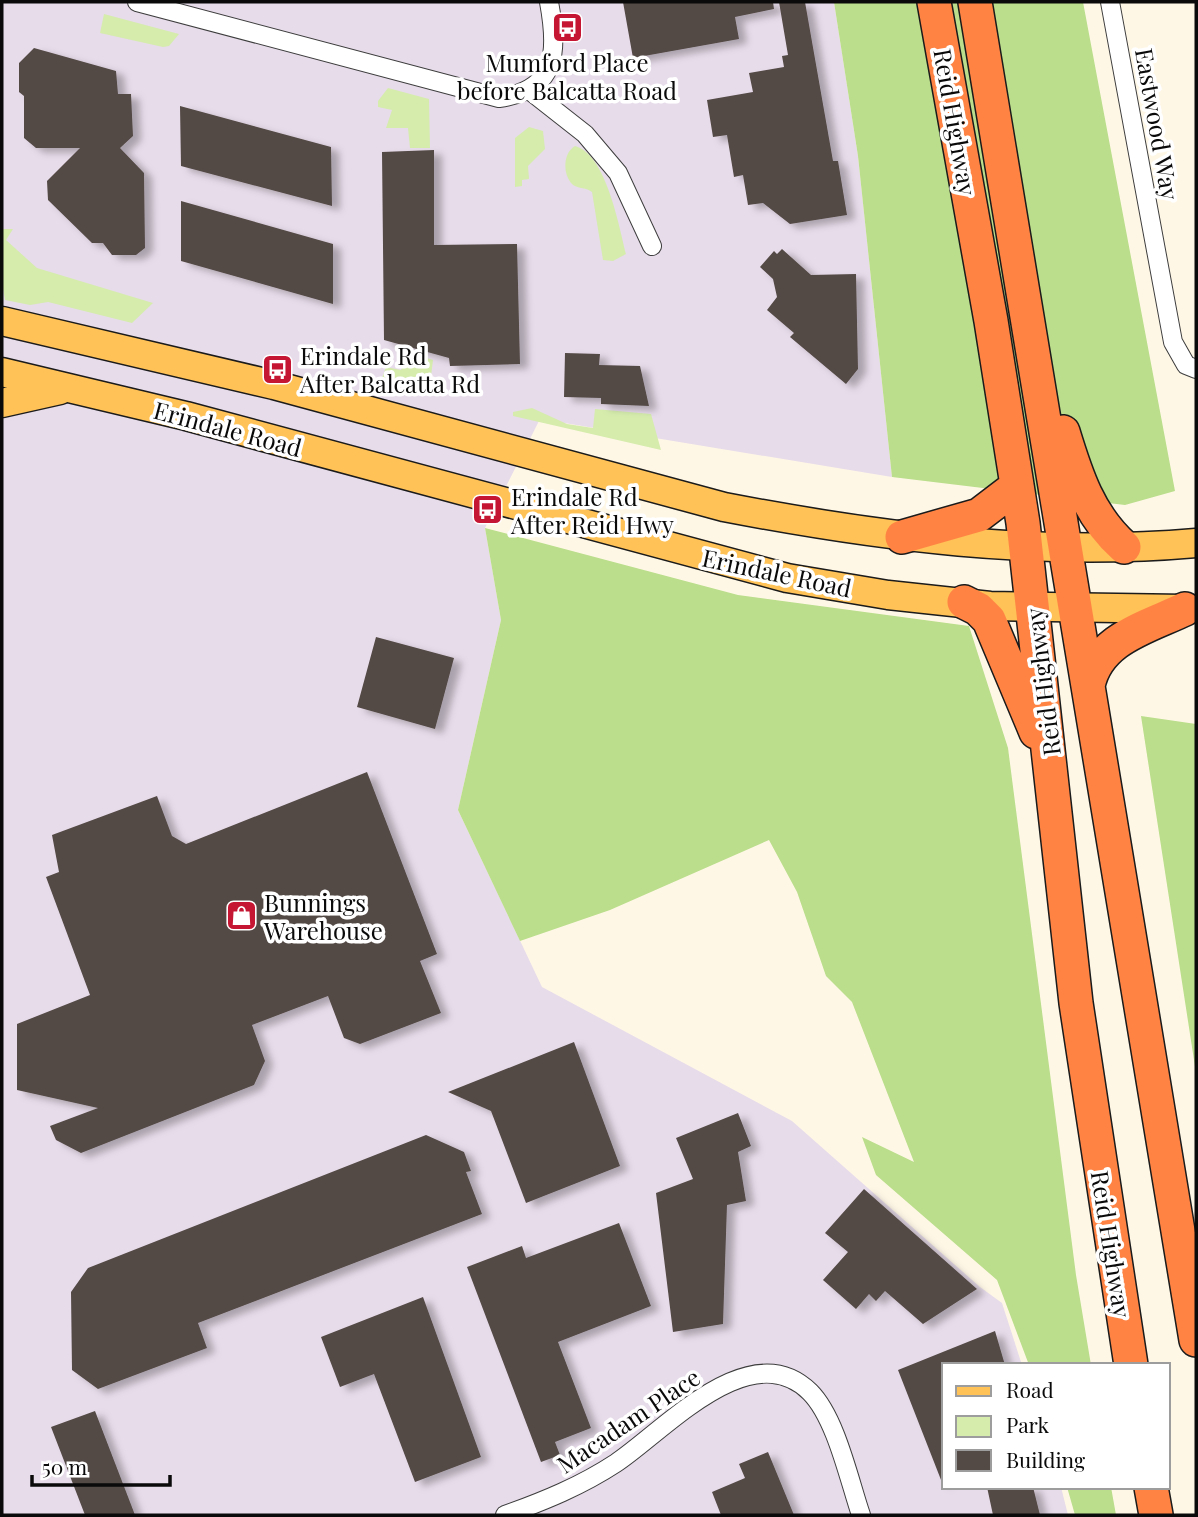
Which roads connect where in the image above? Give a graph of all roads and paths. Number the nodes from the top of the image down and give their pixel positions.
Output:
1 (136, 2) edge
2 (549, 2) edge
3 (934, 2) edge
4 (975, 2) edge
5 (1110, 2) edge
6 (529, 90) junction
7 (652, 246) dead end
8 (1028, 316) junction
9 (2, 321) edge
10 (1196, 369) edge
11 (2, 372) edge
12 (70, 389) junction
13 (2, 403) edge
14 (1017, 486) junction
15 (902, 537) junction
16 (1196, 543) edge
17 (1026, 546) junction
18 (1064, 547) junction
19 (1124, 547) junction
20 (964, 602) junction
21 (1034, 606) junction
22 (1073, 607) junction
23 (1191, 608) edge
24 (1088, 686) junction
25 (1052, 774) junction
26 (1196, 1340) edge
27 (1131, 1363) edge
28 (1151, 1489) edge
29 (505, 1515) edge
30 (861, 1515) edge
31 (1156, 1515) edge

1 - 6 street
2 - 6 street
3 - 14 highway, Reid Highway
4 - 8 highway, Reid Highway
5 - 10 street, Eastwood Way
6 - 7 street
8 - 18 highway, Reid Highway
8 - 19 highway
9 - 15 main road, Erindale Road
11 - 12 main road, Erindale Road
12 - 13 main road
12 - 20 main road, Erindale Road
14 - 15 highway
14 - 17 highway, Reid Highway
15 - 17 main road, Erindale Road
16 - 19 main road, Erindale Road
17 - 18 main road, Erindale Road
17 - 21 highway, Reid Highway
18 - 19 main road, Erindale Road
18 - 22 highway, Reid Highway
20 - 21 main road, Erindale Road
20 - 25 highway
21 - 22 main road, Erindale Road
21 - 25 highway, Reid Highway
22 - 23 main road, Erindale Road
22 - 24 highway, Reid Highway
23 - 24 highway
24 - 26 highway, Reid Highway
25 - 27 highway, Reid Highway
28 - 31 highway
29 - 30 street, Macadam Place

